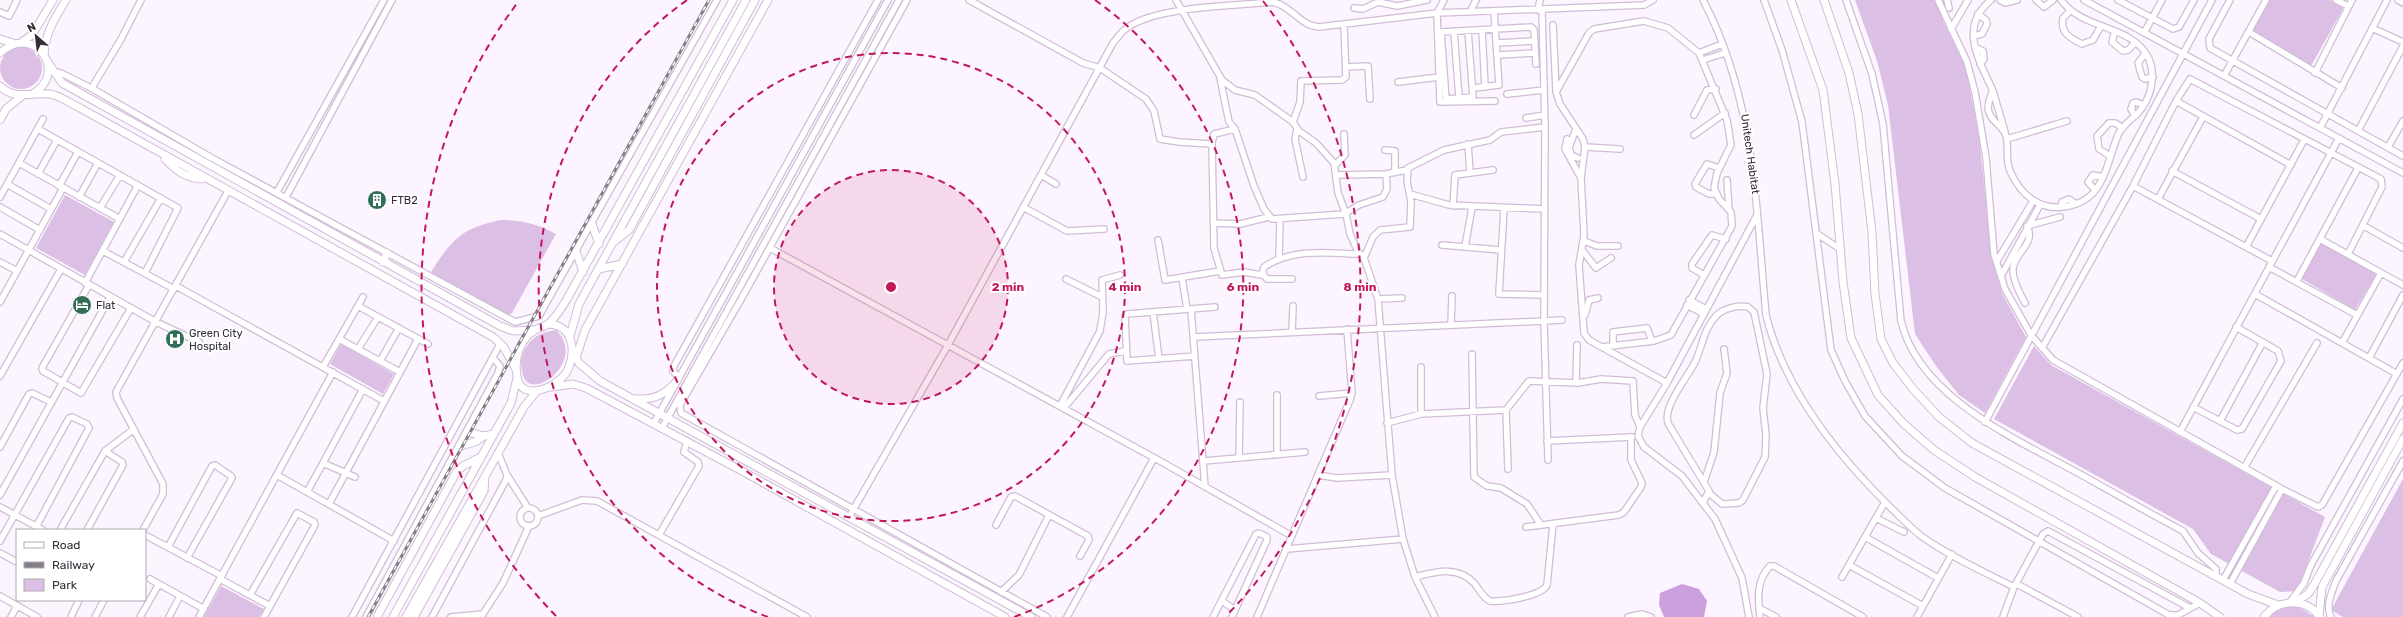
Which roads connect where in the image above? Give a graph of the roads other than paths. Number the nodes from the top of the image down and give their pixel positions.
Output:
1 (17, 0) edge
2 (53, 0) edge
3 (66, 0) edge
4 (141, 0) edge
5 (384, 0) edge
6 (392, 0) edge
7 (717, 0) edge
8 (733, 0) edge
9 (746, 0) edge
10 (755, 0) edge
11 (768, 0) edge
12 (878, 0) edge
13 (888, 0) edge
14 (899, 0) edge
15 (907, 0) edge
16 (969, 0) edge
17 (1176, 0) edge
18 (1427, 0) edge
19 (1444, 0) edge
20 (1476, 0) edge
21 (1540, 0) edge
22 (1652, 0) edge
23 (1704, 0) edge
24 (1764, 0) edge
25 (1791, 0) edge
26 (1824, 0) edge
27 (1846, 0) edge
28 (1938, 0) edge
29 (1947, 0) edge
30 (1968, 0) edge
31 (2000, 0) edge
32 (2017, 0) edge
33 (2036, 0) edge
34 (2053, 0) edge
35 (2061, 0) edge
36 (2084, 0) edge
37 (2118, 0) edge
38 (2162, 0) edge
39 (2194, 0) edge
40 (2212, 0) edge
41 (2230, 0) edge
42 (2266, 0) edge
43 (2336, 0) edge
44 (2352, 0) edge
45 (2387, 0) edge
46 (2398, 0) edge
47 (1988, 1) edge
48 (2403, 3) edge
49 (2348, 6) junction
50 (1354, 8) dead end
51 (1949, 8) dead end
52 (1540, 10) junction
53 (1182, 11) junction
54 (2070, 11) junction
55 (0, 12) edge
56 (1470, 12) junction
57 (1494, 12) junction
58 (1437, 13) junction
59 (1978, 14) junction
60 (2152, 19) junction
61 (1344, 25) junction
62 (1553, 25) dead end
63 (2101, 26) junction
64 (2372, 28) junction
65 (1495, 29) junction
66 (1951, 29) junction
67 (1482, 30) junction
68 (1468, 31) junction
69 (2115, 31) junction
70 (1454, 32) junction
71 (2249, 32) junction
72 (2144, 33) junction
73 (1974, 36) junction
74 (0, 40) edge
75 (1534, 41) junction
76 (22, 42) junction
77 (2403, 42) edge
78 (14, 43) junction
79 (1496, 43) junction
80 (2135, 43) junction
81 (1722, 44) junction
82 (2403, 46) edge
83 (1725, 52) junction
84 (2183, 52) junction
85 (0, 53) edge
86 (1535, 53) junction
87 (1699, 53) junction
88 (2146, 54) junction
89 (1497, 55) junction
90 (46, 58) junction
91 (1703, 60) junction
92 (2232, 61) junction
93 (1536, 64) dead end
94 (1346, 67) junction
95 (1100, 68) junction
96 (53, 72) junction
97 (2315, 73) junction
98 (2224, 76) junction
99 (1439, 77) junction
100 (2152, 77) junction
101 (1220, 78) junction
102 (1398, 82) dead end
103 (0, 86) edge
104 (1473, 88) junction
105 (1485, 88) junction
106 (2342, 88) junction
107 (93, 89) junction
108 (1716, 89) junction
109 (1544, 90) junction
110 (1993, 91) junction
111 (1556, 92) junction
112 (1507, 94) dead end
113 (27, 95) junction
114 (1459, 98) junction
115 (1370, 99) dead end
116 (1495, 101) dead end
117 (2176, 101) junction
118 (2144, 105) junction
119 (1725, 113) junction
120 (2328, 114) junction
121 (1544, 115) junction
122 (1694, 115) dead end
123 (2135, 116) junction
124 (2203, 117) junction
125 (1526, 118) dead end
126 (43, 119) dead end
127 (0, 120) edge
128 (2403, 120) edge
129 (2067, 121) dead end
130 (1293, 122) junction
131 (1545, 127) junction
132 (2123, 128) junction
133 (2320, 128) junction
134 (38, 129) junction
135 (1234, 129) junction
136 (1576, 129) junction
137 (1297, 130) junction
138 (2358, 131) junction
139 (2005, 132) junction
140 (1344, 134) dead end
141 (1694, 135) dead end
142 (2339, 138) junction
143 (1567, 139) dead end
144 (2007, 139) junction
145 (57, 140) junction
146 (2304, 140) junction
147 (1212, 144) junction
148 (1468, 144) junction
149 (1585, 147) junction
150 (2388, 148) junction
151 (1620, 149) dead end
152 (1385, 150) dead end
153 (78, 152) junction
154 (2330, 154) junction
155 (2110, 156) junction
156 (2403, 156) edge
157 (1578, 158) dead end
158 (19, 163) junction
159 (98, 163) junction
160 (1335, 165) junction
161 (2290, 165) junction
162 (1719, 168) junction
163 (2358, 168) junction
164 (1407, 170) junction
165 (1493, 170) dead end
166 (1395, 172) junction
167 (2172, 172) junction
168 (1470, 173) junction
169 (2403, 173) edge
170 (38, 174) junction
171 (1386, 174) junction
172 (120, 175) junction
173 (1041, 175) junction
174 (1336, 175) junction
175 (1303, 177) dead end
176 (2103, 177) junction
177 (1581, 178) junction
178 (1727, 180) dead end
179 (7, 184) junction
180 (1056, 184) dead end
181 (138, 185) junction
182 (2133, 186) junction
183 (61, 187) junction
184 (2095, 190) junction
185 (228, 191) junction
186 (277, 192) junction
187 (1410, 194) junction
188 (1716, 194) junction
189 (0, 197) edge
190 (79, 197) junction
191 (286, 197) junction
192 (161, 198) junction
193 (2158, 199) junction
194 (2033, 201) junction
195 (2040, 205) junction
196 (1453, 206) junction
197 (0, 207) edge
198 (1023, 207) junction
199 (1472, 207) junction
200 (100, 208) junction
201 (1504, 208) junction
202 (51, 209) junction
203 (1545, 209) junction
204 (1729, 209) junction
205 (1346, 214) junction
206 (1757, 214) junction
207 (1269, 217) junction
208 (2060, 217) dead end
209 (120, 219) junction
210 (2261, 219) junction
211 (1280, 220) junction
212 (1213, 223) junction
213 (592, 224) junction
214 (2027, 226) junction
215 (2364, 226) junction
216 (1104, 229) dead end
217 (40, 230) junction
218 (1816, 233) junction
219 (0, 234) edge
220 (1726, 239) junction
221 (2320, 239) junction
222 (1158, 240) dead end
223 (1584, 241) junction
224 (614, 242) junction
225 (599, 244) junction
226 (1442, 245) dead end
227 (1618, 246) dead end
228 (1465, 247) junction
229 (2246, 247) junction
230 (770, 248) junction
231 (2403, 248) edge
232 (1840, 249) junction
233 (29, 250) junction
234 (1501, 250) junction
235 (1582, 250) junction
236 (103, 251) junction
237 (576, 251) junction
238 (387, 253) junction
239 (2348, 254) junction
240 (1362, 256) junction
241 (1278, 257) junction
242 (1611, 258) dead end
243 (1997, 261) junction
244 (2272, 261) junction
245 (0, 262) edge
246 (124, 262) junction
247 (383, 262) junction
248 (622, 264) junction
249 (2269, 267) junction
250 (61, 269) junction
251 (599, 269) junction
252 (17, 271) junction
253 (1220, 271) junction
254 (582, 272) junction
255 (145, 273) junction
256 (2381, 273) junction
257 (1263, 274) junction
258 (1120, 275) dead end
259 (1704, 275) junction
260 (2001, 276) junction
261 (1182, 278) junction
262 (1066, 279) dead end
263 (1292, 279) dead end
264 (2297, 281) junction
265 (87, 284) junction
266 (2403, 285) edge
267 (175, 288) junction
268 (2254, 294) junction
269 (1544, 295) junction
270 (2403, 295) edge
271 (110, 296) junction
272 (1452, 296) dead end
273 (363, 297) dead end
274 (1102, 297) junction
275 (1402, 298) dead end
276 (1598, 298) dead end
277 (1378, 299) junction
278 (740, 301) junction
279 (0, 302) edge
280 (1688, 302) junction
281 (2025, 303) dead end
282 (358, 306) junction
283 (1293, 306) dead end
284 (1215, 307) dead end
285 (131, 308) junction
286 (1189, 309) junction
287 (1153, 312) junction
288 (1705, 312) junction
289 (2357, 315) junction
290 (378, 317) junction
291 (1562, 320) dead end
292 (1544, 321) junction
293 (156, 322) junction
294 (1584, 323) junction
295 (548, 324) junction
296 (1450, 325) junction
297 (718, 327) junction
298 (1381, 327) junction
299 (2236, 327) junction
300 (399, 328) junction
301 (1347, 329) junction
302 (534, 330) junction
303 (1292, 332) junction
304 (2031, 335) junction
305 (570, 336) junction
306 (1194, 336) junction
307 (340, 338) junction
308 (418, 339) junction
309 (1652, 341) junction
310 (199, 342) dead end
311 (2263, 342) junction
312 (2317, 343) dead end
313 (2342, 343) junction
314 (428, 344) dead end
315 (500, 344) junction
316 (948, 345) junction
317 (1613, 345) junction
318 (1577, 346) dead end
319 (1602, 347) junction
320 (2042, 348) junction
321 (358, 349) junction
322 (1724, 349) dead end
323 (1125, 351) junction
324 (1472, 354) dead end
325 (574, 355) junction
326 (1195, 356) junction
327 (493, 358) junction
328 (2369, 358) junction
329 (1159, 359) junction
330 (380, 361) junction
331 (2403, 363) edge
332 (324, 367) junction
333 (1421, 367) dead end
334 (2, 368) edge
335 (516, 369) junction
336 (333, 372) junction
337 (400, 372) junction
338 (2397, 374) junction
339 (0, 376) edge
340 (517, 378) junction
341 (678, 380) junction
342 (62, 382) junction
343 (1545, 382) junction
344 (1576, 383) junction
345 (1667, 383) junction
346 (548, 388) junction
347 (363, 389) junction
348 (536, 392) junction
349 (1352, 393) junction
350 (1277, 395) dead end
351 (1319, 396) dead end
352 (633, 399) junction
353 (2403, 399) edge
354 (384, 401) junction
355 (51, 402) junction
356 (1240, 402) dead end
357 (1062, 407) junction
358 (2193, 407) junction
359 (1506, 410) junction
360 (1473, 412) junction
361 (659, 413) junction
362 (1421, 414) junction
363 (687, 417) junction
364 (668, 418) junction
365 (2220, 421) junction
366 (1985, 422) junction
367 (1387, 423) junction
368 (2403, 423) edge
369 (654, 424) junction
370 (682, 426) junction
371 (1640, 427) junction
372 (662, 428) junction
373 (134, 429) junction
374 (468, 432) junction
375 (2180, 432) junction
376 (494, 434) junction
377 (1638, 435) junction
378 (484, 436) junction
379 (1630, 437) junction
380 (2403, 439) edge
381 (1547, 440) junction
382 (687, 441) junction
383 (460, 446) junction
384 (0, 447) edge
385 (105, 451) junction
386 (1305, 452) dead end
387 (498, 453) junction
388 (1277, 455) junction
389 (481, 457) junction
390 (1154, 458) junction
391 (1239, 458) junction
392 (1548, 460) dead end
393 (1204, 461) junction
394 (2403, 461) edge
395 (768, 462) junction
396 (323, 463) junction
397 (2244, 468) junction
398 (1508, 469) dead end
399 (763, 471) junction
400 (345, 473) junction
401 (277, 475) junction
402 (507, 475) junction
403 (1318, 475) junction
404 (1392, 475) junction
405 (485, 476) junction
406 (355, 477) dead end
407 (1704, 482) junction
408 (2276, 486) junction
409 (1205, 487) junction
410 (2282, 489) junction
411 (307, 492) junction
412 (1709, 493) junction
413 (0, 495) edge
414 (1884, 502) junction
415 (1703, 503) junction
416 (329, 504) junction
417 (0, 507) edge
418 (528, 508) junction
419 (852, 510) junction
420 (15, 515) junction
421 (1049, 515) junction
422 (538, 516) junction
423 (849, 517) junction
424 (1876, 518) junction
425 (1553, 524) junction
426 (996, 525) dead end
427 (1541, 525) junction
428 (36, 526) junction
429 (529, 526) junction
430 (1526, 527) dead end
431 (40, 529) edge
432 (61, 529) edge
433 (88, 529) edge
434 (144, 529) edge
435 (1904, 532) dead end
436 (659, 535) junction
437 (146, 536) edge
438 (1292, 536) junction
439 (1865, 537) junction
440 (1403, 539) junction
441 (0, 541) edge
442 (394, 541) junction
443 (2039, 542) junction
444 (168, 547) junction
445 (1287, 549) junction
446 (0, 553) edge
447 (1952, 554) junction
448 (1080, 556) dead end
449 (187, 558) junction
450 (16, 561) edge
451 (1849, 565) junction
452 (2216, 576) junction
453 (1415, 577) junction
454 (1842, 577) dead end
455 (221, 578) junction
456 (1938, 578) junction
457 (150, 579) dead end
458 (2223, 580) junction
459 (159, 584) junction
460 (2230, 584) junction
461 (2015, 585) junction
462 (1001, 592) junction
463 (250, 595) junction
464 (0, 596) edge
465 (180, 596) junction
466 (78, 601) edge
467 (103, 601) edge
468 (1222, 601) junction
469 (2293, 602) junction
470 (2200, 603) junction
471 (2278, 605) junction
472 (17, 606) junction
473 (270, 606) junction
474 (1923, 606) junction
475 (1759, 608) junction
476 (2190, 608) junction
477 (204, 609) junction
478 (1236, 610) junction
479 (482, 615) edge
480 (11, 617) edge
481 (37, 617) edge
482 (70, 617) edge
483 (95, 617) edge
484 (140, 617) edge
485 (169, 617) edge
486 (200, 617) edge
487 (264, 617) edge
488 (352, 617) edge
489 (366, 617) edge
490 (377, 617) edge
491 (393, 617) edge
492 (406, 617) edge
493 (414, 617) edge
494 (432, 617) edge
495 (451, 617) edge
496 (807, 617) edge
497 (1005, 617) edge
498 (1031, 617) edge
499 (1047, 617) edge
500 (1067, 617) edge
501 (1213, 617) edge
502 (1232, 617) edge
503 (1257, 617) edge
504 (1434, 617) edge
505 (1628, 617) edge
506 (1651, 617) edge
507 (1749, 617) edge
508 (1760, 617) edge
509 (1776, 617) edge
510 (1863, 617) edge
511 (1917, 617) edge
512 (2003, 617) edge
513 (2078, 617) edge
514 (2220, 617) edge
515 (2264, 617) edge
516 (2320, 617) edge
517 (2331, 617) edge

1 - 55 street
2 - 76 street
3 - 90 street
4 - 107 street
5 - 186 street
6 - 191 street
7 - 213 street
8 - 225 street
9 - 224 street
10 - 224 street
11 - 248 street
12 - 341 street
13 - 341 street
14 - 297 street
15 - 230 street
16 - 95 street
17 - 53 street
18 - 50 street
19 - 58 street
20 - 56 street
21 - 52 street
22 - 52 street
23 - 81 street, Unitech Habitat
24 - 218 street
25 - 232 street
26 - 452 street
27 - 366 street
28 - 66 street
29 - 51 street
30 - 66 street
31 - 32 street
33 - 34 street
35 - 54 street
36 - 72 street
37 - 60 street
38 - 60 street
39 - 60 street
40 - 84 street
41 - 92 street
42 - 71 street
43 - 49 street
44 - 49 street
45 - 64 street
46 - 48 street
47 - 59 street
49 - 97 street
52 - 57 street
52 - 109 street
53 - 61 street
53 - 95 street
53 - 101 street
54 - 63 street
54 - 63 street
56 - 57 street
56 - 58 street
57 - 65 street
58 - 61 street
58 - 99 street
59 - 73 street
59 - 73 street
60 - 72 street
61 - 94 street
62 - 111 street
63 - 69 street
64 - 77 street
64 - 106 street
65 - 67 street
65 - 75 street
65 - 79 street
66 - 243 street
67 - 68 street
67 - 105 street
68 - 70 street
68 - 104 street
69 - 80 street
69 - 80 street
70 - 114 street
70 - 114 street
71 - 92 street
71 - 97 street
72 - 84 street
73 - 110 street
74 - 78 street
75 - 79 street
75 - 86 street
76 - 78 street
76 - 90 street
78 - 85 street
79 - 89 street
80 - 88 street
81 - 83 street, Unitech Habitat
81 - 87 street
82 - 138 street
83 - 91 street
83 - 206 street, Unitech Habitat
84 - 98 street
84 - 304 street
86 - 89 street
86 - 93 street
87 - 91 street
87 - 111 street
88 - 100 street
88 - 100 street
89 - 105 street
90 - 96 street
90 - 113 street
91 - 108 street
92 - 98 street
92 - 120 street
94 - 115 street
94 - 130 street
95 - 147 street
95 - 173 street
96 - 107 street
96 - 247 street
97 - 106 street
98 - 133 street
99 - 102 street
99 - 116 street
100 - 118 street
101 - 130 street
101 - 135 street
103 - 113 street
104 - 105 street
104 - 114 street
106 - 120 street
107 - 186 street
108 - 119 street
108 - 122 street
109 - 112 street
109 - 121 street
110 - 139 street
110 - 139 street
111 - 136 street
113 - 127 street
113 - 185 street
117 - 124 street
117 - 146 street
117 - 182 street
118 - 123 street
118 - 123 street
119 - 141 street
119 - 162 street
120 - 133 street
120 - 138 street
121 - 125 street
121 - 131 street
123 - 132 street
124 - 161 street
124 - 167 street
126 - 134 street
128 - 150 street
129 - 144 street
130 - 137 street
131 - 148 street
131 - 203 street
132 - 155 street
132 - 155 street
133 - 142 street
134 - 145 street
134 - 158 street
135 - 147 street
135 - 207 street
136 - 149 street
136 - 157 street
137 - 160 street
137 - 175 street
138 - 150 street
139 - 144 street
140 - 160 street
142 - 154 street
142 - 169 street
143 - 177 street
144 - 194 street
145 - 153 street
145 - 170 street
146 - 154 street
146 - 161 street
147 - 212 street
148 - 164 street
148 - 168 street
149 - 151 street
149 - 177 street
150 - 156 street
152 - 166 street
153 - 159 street
153 - 183 street
154 - 163 street
154 - 244 street
155 - 176 street
158 - 170 street
158 - 179 street
159 - 172 street
159 - 190 street
160 - 174 street
161 - 210 street
162 - 188 street
162 - 188 street
163 - 215 street
163 - 221 street
164 - 166 street
164 - 187 street
165 - 168 street
166 - 171 street
167 - 193 street
167 - 210 street
168 - 196 street
170 - 183 street
171 - 174 street
171 - 205 street
172 - 181 street
172 - 200 street
173 - 180 street
173 - 198 street
174 - 205 street
176 - 184 street
176 - 184 street
177 - 223 street
178 - 204 street
179 - 189 street
179 - 202 street
181 - 192 street
181 - 209 street
182 - 193 street
182 - 320 street
183 - 190 street
183 - 202 street
184 - 195 street
185 - 267 street
185 - 315 street
186 - 191 street
187 - 196 street
187 - 240 street
188 - 204 street
190 - 200 street
191 - 238 street
192 - 246 street
192 - 255 street
193 - 229 street
194 - 195 street
194 - 243 street
195 - 214 street
196 - 199 street
197 - 217 street
198 - 216 street
198 - 316 street
199 - 201 street
199 - 228 street
200 - 209 street
201 - 203 street
201 - 234 street
202 - 217 street
203 - 269 street
204 - 220 street
205 - 211 street
205 - 240 street
206 - 288 street
206 - 414 street, Unitech Habitat
207 - 211 street
207 - 212 street
208 - 214 street
209 - 236 street
210 - 229 street
211 - 241 street
212 - 253 street
213 - 225 street
213 - 237 street
214 - 260 street
214 - 281 street
215 - 231 street
215 - 239 street
217 - 233 street
218 - 232 street
218 - 443 street
219 - 233 street
220 - 259 street
220 - 259 street
221 - 239 street
221 - 264 street
222 - 261 street
223 - 227 street
223 - 235 street
224 - 251 street
225 - 254 street
226 - 228 street
228 - 234 street
229 - 244 street
230 - 278 street
230 - 316 street
232 - 470 street
233 - 250 street
233 - 252 street
234 - 269 street
235 - 242 street
235 - 294 street
236 - 246 street
236 - 265 street
237 - 238 street
237 - 254 street
238 - 247 street
239 - 256 street
240 - 241 street
240 - 277 street
241 - 257 street
243 - 260 street
244 - 249 street
245 - 252 street
246 - 255 street
247 - 302 street
248 - 251 street
248 - 325 street
249 - 264 street
249 - 268 street
250 - 265 street
250 - 334 street
251 - 305 street
252 - 279 street
253 - 257 street
253 - 261 street
254 - 295 street
255 - 267 street
256 - 266 street
256 - 289 street
257 - 263 street
258 - 274 street
259 - 280 street
260 - 304 street
261 - 286 street
262 - 274 street
264 - 289 street
265 - 271 street
265 - 342 street
267 - 293 street
267 - 332 street
268 - 299 street
268 - 313 street
269 - 292 street
270 - 328 street
271 - 285 street
271 - 342 street
272 - 296 street
273 - 282 street
274 - 357 street
275 - 277 street
276 - 294 street
277 - 298 street
278 - 297 street
278 - 363 street
280 - 288 street
280 - 309 street
282 - 290 street
282 - 307 street
283 - 303 street
284 - 286 street
285 - 293 street
285 - 342 street
286 - 287 street
286 - 306 street
287 - 323 street
287 - 329 street
288 - 345 street
289 - 313 street
290 - 300 street
290 - 321 street
291 - 292 street
292 - 296 street
292 - 343 street
293 - 310 street
293 - 373 street
294 - 319 street
295 - 302 street
295 - 305 street
296 - 298 street
297 - 364 street
298 - 301 street
298 - 367 street
299 - 311 street
299 - 358 street
300 - 308 street
300 - 330 street
301 - 303 street
301 - 349 street
302 - 335 street
303 - 306 street
304 - 320 street
304 - 366 street
305 - 325 street
306 - 326 street
307 - 321 street
307 - 332 street
308 - 314 street
308 - 337 street
309 - 317 street
309 - 317 street
311 - 365 street
311 - 365 street
312 - 397 street
313 - 328 street
315 - 327 street
315 - 335 street
316 - 357 street
316 - 419 street
317 - 319 street
318 - 344 street
319 - 345 street
320 - 375 street
321 - 330 street
322 - 407 street
323 - 329 street
323 - 357 street
324 - 360 street
325 - 346 street
325 - 352 street
326 - 329 street
326 - 393 street
327 - 374 street
327 - 442 street
328 - 338 street
330 - 337 street
331 - 338 street
332 - 336 street
333 - 362 street
334 - 339 street
335 - 340 street
336 - 347 street
336 - 401 street
337 - 354 street
338 - 410 street
340 - 348 street
340 - 376 street
341 - 352 street
341 - 361 street
342 - 355 street
343 - 344 street
343 - 359 street
343 - 381 street
344 - 371 street
345 - 371 street
346 - 348 street
346 - 369 street
347 - 354 street
347 - 396 street
348 - 387 street
349 - 351 street
349 - 403 street
350 - 388 street
352 - 361 street
353 - 469 street
354 - 400 street
355 - 384 street
355 - 413 street
356 - 391 street
357 - 390 street
358 - 365 street
358 - 375 street
359 - 360 street
359 - 398 street
360 - 362 street
360 - 427 street
361 - 364 street
361 - 369 street
362 - 367 street
363 - 370 street
363 - 395 street
364 - 370 street
364 - 372 street
366 - 452 street
367 - 404 street
368 - 469 street
369 - 372 street
370 - 399 street
371 - 377 street
372 - 382 street
373 - 385 street
373 - 434 street
374 - 378 street
374 - 383 street
375 - 397 street
376 - 378 street
376 - 389 street
377 - 379 street
377 - 415 street
378 - 383 street
379 - 381 street
379 - 425 street
380 - 516 street
381 - 392 street
382 - 436 street
382 - 497 street
383 - 489 street
385 - 432 street
385 - 433 street
386 - 388 street
387 - 402 street
387 - 405 street
388 - 391 street
389 - 490 street
389 - 491 street
390 - 409 street
390 - 500 street
391 - 393 street
393 - 409 street
394 - 517 street
395 - 399 street
395 - 419 street
396 - 400 street
396 - 411 street
397 - 408 street
399 - 423 street
400 - 406 street
400 - 416 street
401 - 411 street
401 - 455 street
402 - 418 street
402 - 494 street
403 - 404 street
403 - 438 street
404 - 440 street
405 - 492 street
405 - 493 street
407 - 412 street
407 - 412 street
408 - 410 street
408 - 458 street
409 - 438 street
410 - 460 street
411 - 416 street
412 - 415 street
414 - 424 street
414 - 447 street, Unitech Habitat
415 - 507 street
416 - 442 street
417 - 420 street
418 - 422 street
418 - 429 street
419 - 423 street
419 - 462 street
420 - 428 street
420 - 428 street
420 - 441 street
421 - 426 street
421 - 448 street
421 - 462 street
422 - 429 street
422 - 436 street
423 - 498 street
424 - 435 street
424 - 439 street
425 - 427 street
425 - 453 street
427 - 430 street
428 - 431 street
429 - 479 street
436 - 496 street
437 - 444 street
438 - 445 street
439 - 451 street
439 - 456 street
440 - 445 street
440 - 453 street
442 - 488 street
443 - 461 street
443 - 476 street
443 - 476 street
444 - 449 street
444 - 449 street
445 - 503 street
446 - 450 street
447 - 456 street
447 - 461 street, Unitech Habitat
449 - 455 street
451 - 454 street
451 - 474 street
452 - 458 street
453 - 504 street
455 - 463 street
455 - 477 street
456 - 474 street
457 - 459 street
458 - 460 street
459 - 465 street
459 - 484 street
460 - 471 street
461 - 512 street
461 - 513 street, Unitech Habitat
462 - 499 street
463 - 473 street
463 - 473 street
464 - 472 street
465 - 477 street
465 - 485 street
466 - 482 street
467 - 483 street
468 - 478 street
468 - 478 street
468 - 501 street
469 - 471 street
469 - 516 street
470 - 476 street
470 - 514 street
471 - 515 street
472 - 480 street
472 - 481 street
473 - 487 street
474 - 511 street
475 - 508 street
475 - 509 street
475 - 510 street
477 - 486 street
478 - 502 street
479 - 495 street
505 - 506 street

